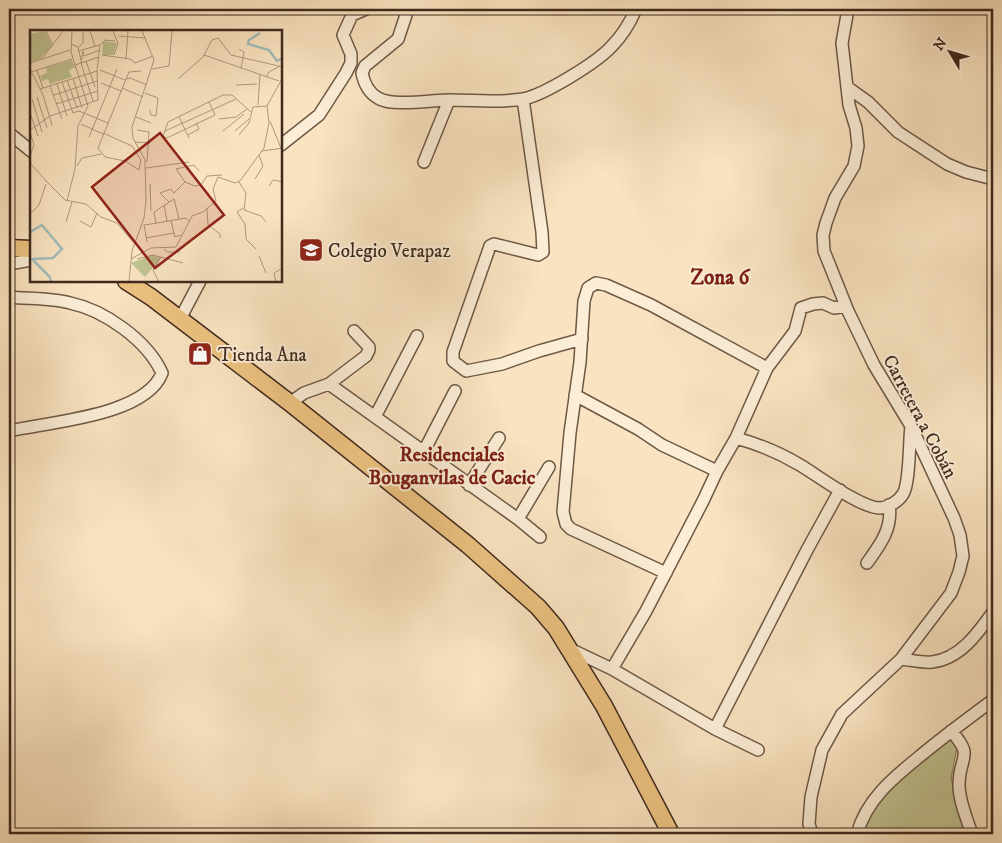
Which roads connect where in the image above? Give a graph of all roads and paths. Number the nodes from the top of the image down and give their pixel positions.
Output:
1 (366, 9) edge
2 (408, 9) edge
3 (636, 9) edge
4 (848, 9) edge
5 (847, 87) junction
6 (523, 99) junction
7 (449, 100) junction
8 (11, 138) edge
9 (282, 144) edge
10 (30, 150) edge
11 (424, 162) dead end
12 (993, 178) edge
13 (9, 248) edge
14 (30, 249) edge
15 (30, 260) edge
16 (9, 264) edge
17 (128, 282) edge
18 (144, 282) edge
19 (199, 282) edge
20 (9, 297) edge
21 (151, 297) junction
22 (846, 306) junction
23 (180, 319) junction
24 (354, 331) dead end
25 (417, 336) dead end
26 (582, 339) junction
27 (767, 368) junction
28 (329, 384) junction
29 (455, 391) dead end
30 (575, 395) junction
31 (290, 403) junction
32 (375, 417) junction
33 (911, 426) junction
34 (9, 431) edge
35 (499, 438) dead end
36 (736, 438) junction
37 (423, 453) junction
38 (549, 467) dead end
39 (717, 471) junction
40 (469, 485) junction
41 (840, 490) junction
42 (889, 505) junction
43 (518, 519) junction
44 (540, 537) dead end
45 (867, 563) dead end
46 (666, 573) junction
47 (993, 612) edge
48 (570, 649) junction
49 (900, 660) junction
50 (612, 669) junction
51 (993, 700) edge
52 (715, 729) junction
53 (951, 731) junction
54 (758, 750) dead end
55 (671, 834) edge
56 (812, 834) edge
57 (857, 834) edge
58 (972, 834) edge

1 - 9 street
2 - 7 street
3 - 6 street
4 - 5 street, Carretera a Cobán
5 - 12 street
5 - 22 street, Carretera a Cobán
6 - 7 street
6 - 26 street
7 - 11 street
8 - 10 street
13 - 14 highway
15 - 16 street
17 - 21 highway
18 - 21 street
19 - 23 street
20 - 34 street
21 - 23 highway
22 - 27 street
22 - 33 street, Carretera a Cobán
23 - 31 highway
24 - 28 street
25 - 32 street
26 - 27 street
26 - 30 street
27 - 36 street
28 - 31 street
28 - 32 street
29 - 37 street
30 - 39 street
30 - 46 street
31 - 48 highway
32 - 37 street
33 - 42 street
33 - 49 street, Carretera a Cobán
35 - 40 street
36 - 39 street
36 - 41 street
37 - 40 street
38 - 43 street
39 - 46 street
40 - 43 street
41 - 42 street
41 - 52 street
42 - 45 street
43 - 44 street
46 - 50 street
47 - 49 street
48 - 50 street
48 - 55 highway
49 - 56 street, Carretera a Cobán
50 - 52 street
51 - 53 street
52 - 54 street
53 - 57 street
53 - 58 street

